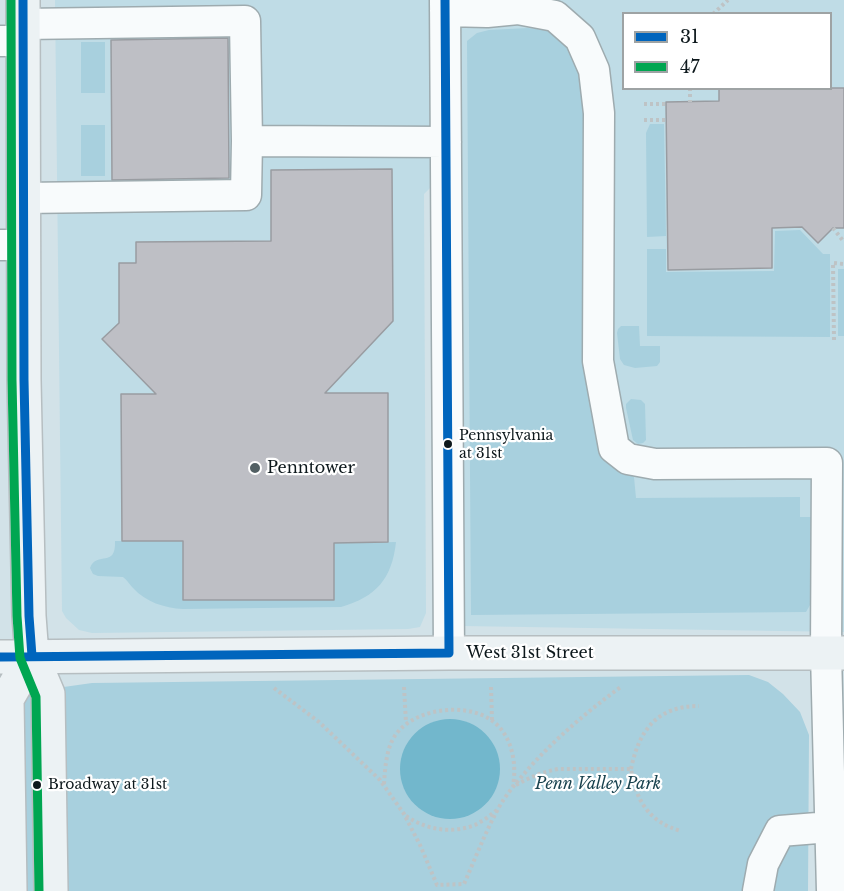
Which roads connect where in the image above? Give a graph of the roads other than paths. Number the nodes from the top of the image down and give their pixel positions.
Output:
1 (524, 4) edge
2 (445, 6) edge
3 (17, 27) edge
4 (247, 141) junction
5 (446, 142) junction
6 (24, 198) junction
7 (12, 245) edge
8 (449, 653) junction
9 (835, 653) edge
10 (16, 656) edge
11 (830, 827) junction
12 (10, 891) edge
13 (51, 891) edge
14 (758, 891) edge
15 (832, 891) edge

1 - 2 street
1 - 9 street
2 - 5 street
3 - 4 street
3 - 6 main road
4 - 5 street
4 - 6 street
5 - 8 street
6 - 7 main road
7 - 10 main road
8 - 9 main road, West 31st Street
8 - 10 main road, West 31st Street
9 - 11 street
10 - 12 main road
10 - 13 main road
11 - 14 street
11 - 15 street

